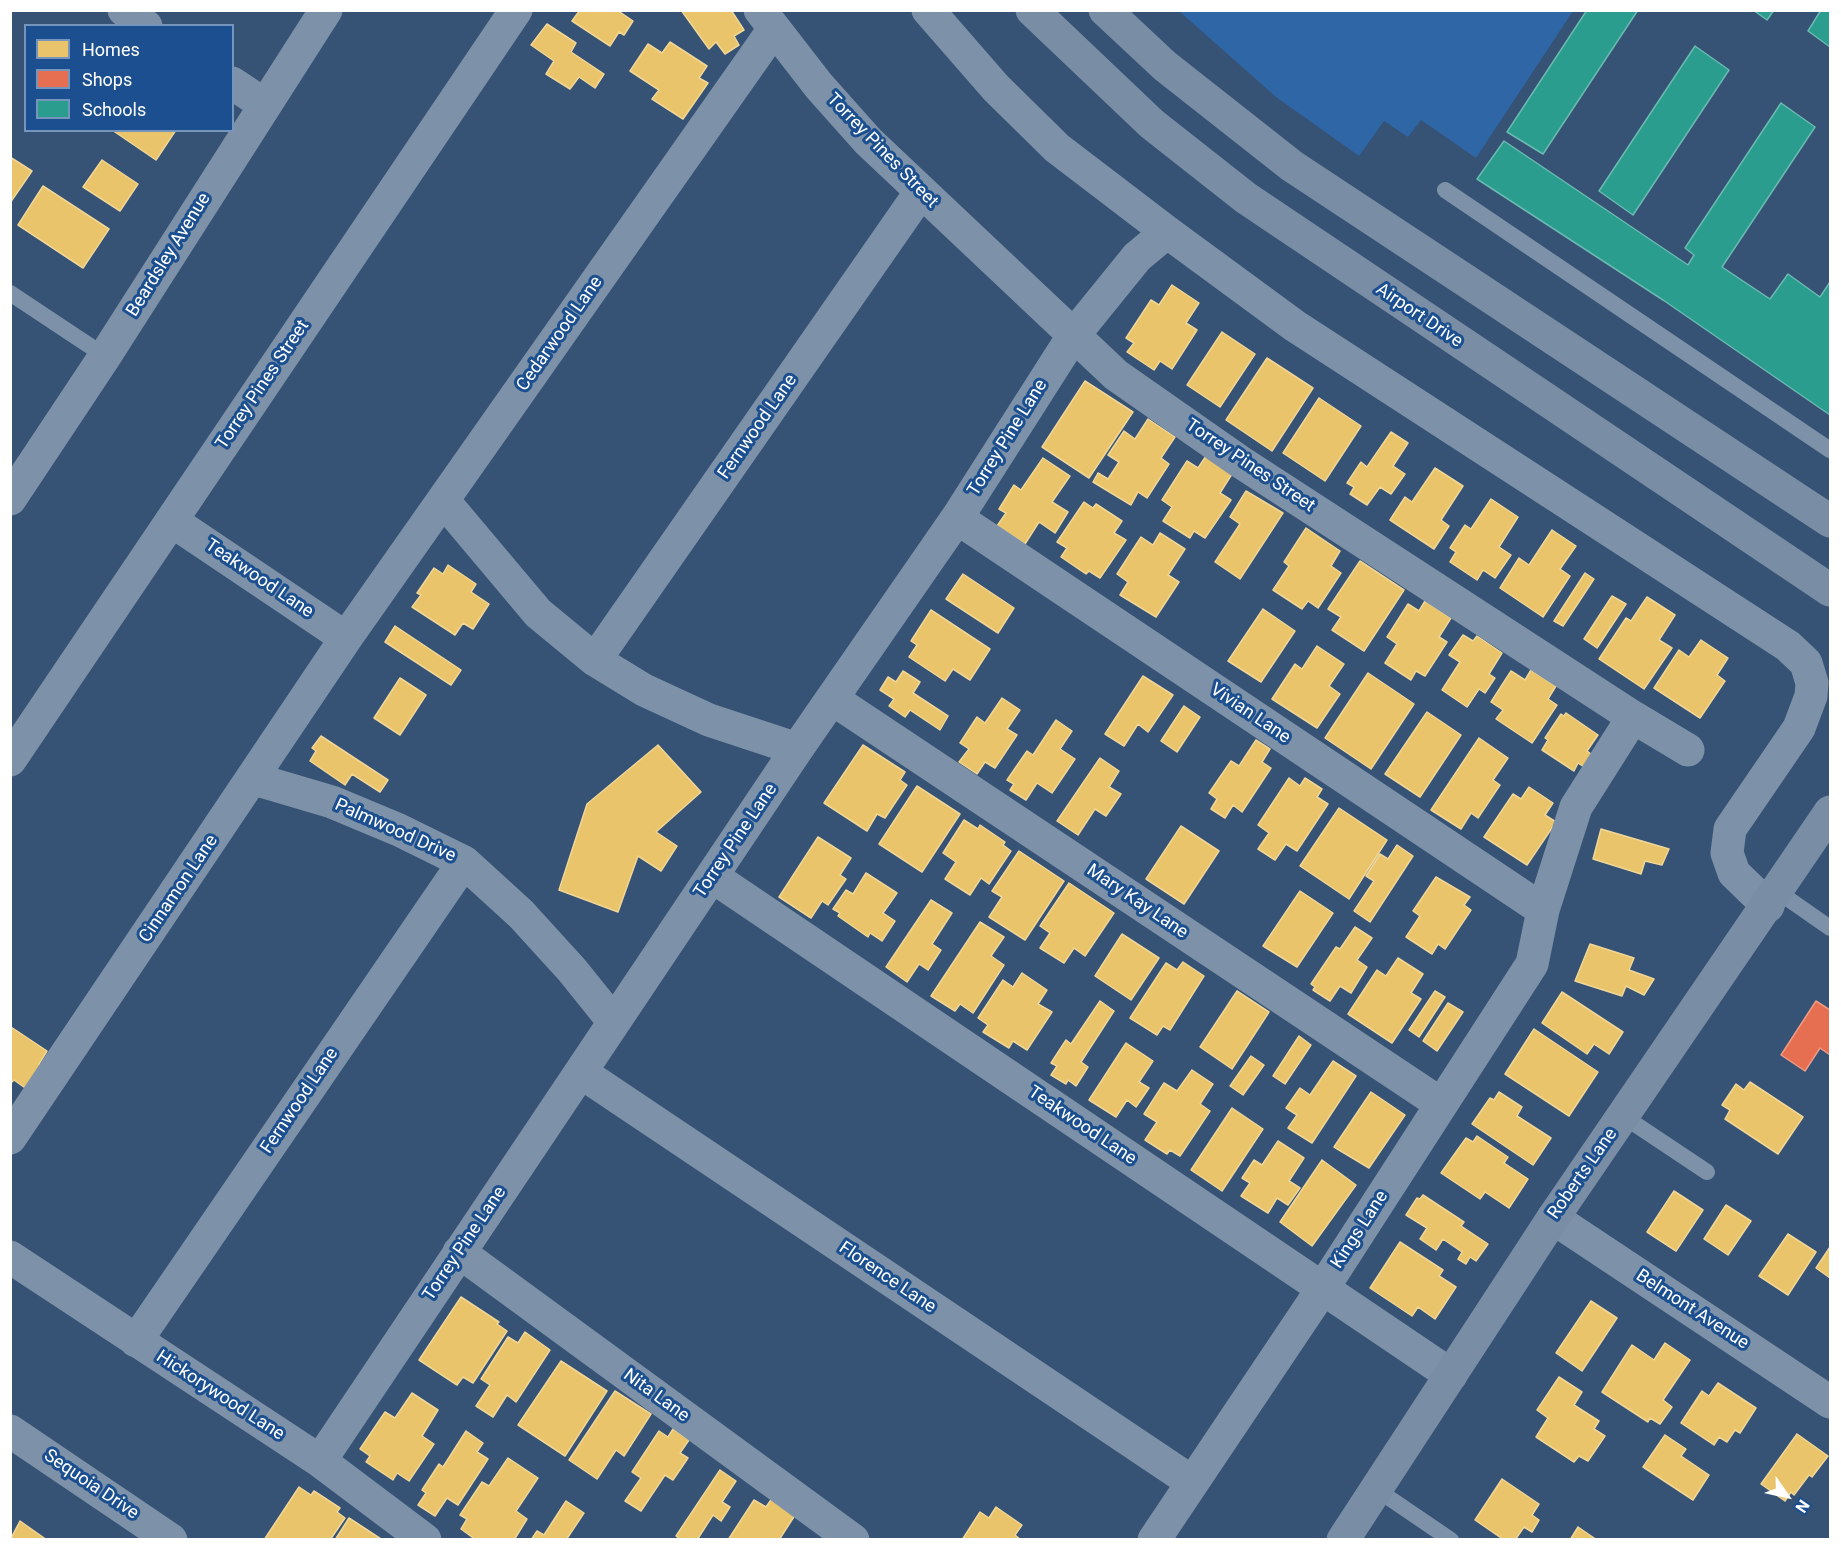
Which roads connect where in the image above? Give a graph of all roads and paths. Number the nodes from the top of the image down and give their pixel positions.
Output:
1 (124, 10) edge
2 (326, 10) edge
3 (516, 10) edge
4 (928, 10) edge
5 (1032, 10) edge
6 (1105, 10) edge
7 (767, 20) edge
8 (143, 24) edge
9 (234, 84) edge
10 (265, 105) junction
11 (1445, 190) dead end
12 (920, 193) junction
13 (1167, 232) junction
14 (10, 293) edge
15 (1073, 336) junction
16 (105, 356) junction
17 (1830, 450) edge
18 (10, 499) edge
19 (443, 500) junction
20 (957, 518) junction
21 (172, 521) junction
22 (1830, 521) edge
23 (1830, 590) edge
24 (346, 638) junction
25 (595, 660) junction
26 (834, 699) junction
27 (1633, 717) junction
28 (797, 749) junction
29 (1688, 750) dead end
30 (10, 760) edge
31 (254, 779) junction
32 (1830, 812) edge
33 (464, 862) junction
34 (713, 877) junction
35 (1772, 898) junction
36 (1543, 910) junction
37 (1830, 928) edge
38 (613, 1021) junction
39 (582, 1073) junction
40 (1441, 1104) junction
41 (1623, 1116) junction
42 (10, 1138) edge
43 (1707, 1172) dead end
44 (1553, 1218) junction
45 (459, 1252) junction
46 (10, 1257) edge
47 (1323, 1288) junction
48 (136, 1341) junction
49 (1451, 1375) junction
50 (1830, 1402) edge
51 (10, 1431) edge
52 (320, 1461) junction
53 (1192, 1482) junction
54 (1376, 1489) junction
55 (171, 1539) edge
56 (425, 1539) edge
57 (853, 1539) edge
58 (1154, 1539) edge
59 (1343, 1539) edge
60 (1451, 1539) edge

1 - 8 street
2 - 10 street, Beardsley Avenue
3 - 21 street, Torrey Pines Street
4 - 13 street
5 - 23 main road, Airport Drive
6 - 22 main road
7 - 12 street, Torrey Pines Street
7 - 19 street, Cedarwood Lane
9 - 10 street
10 - 16 street, Beardsley Avenue
11 - 17 lane
12 - 15 street, Torrey Pines Street
12 - 25 street, Fernwood Lane
13 - 15 street, Torrey Pine Lane
13 - 35 street
14 - 16 lane
15 - 20 street, Torrey Pine Lane
15 - 27 street, Torrey Pines Street
16 - 18 street, Beardsley Avenue
19 - 24 street, Cedarwood Lane
19 - 25 street
20 - 26 street, Torrey Pine Lane
20 - 36 street, Vivian Lane
21 - 24 street, Teakwood Lane
21 - 30 street, Torrey Pines Street
24 - 31 street, Cinnamon Lane
25 - 28 street
26 - 28 street, Torrey Pine Lane
26 - 40 street, Mary Kay Lane
27 - 29 street, Torrey Pines Street
27 - 36 street
28 - 34 street, Torrey Pine Lane
31 - 33 street, Palmwood Drive
31 - 42 street, Cinnamon Lane
32 - 35 main road, Roberts Lane
33 - 38 street, Palmwood Drive
33 - 48 street, Fernwood Lane
34 - 38 street, Torrey Pine Lane
34 - 47 street, Teakwood Lane
35 - 37 lane
35 - 41 main road, Roberts Lane
36 - 40 street, Kings Lane
38 - 39 street, Torrey Pine Lane
39 - 45 street, Torrey Pine Lane
39 - 53 street, Florence Lane
40 - 47 street, Kings Lane
41 - 43 lane
41 - 44 main road, Roberts Lane
44 - 49 main road, Roberts Lane
44 - 50 street, Belmont Avenue
45 - 52 street, Torrey Pine Lane
45 - 57 street, Nita Lane
46 - 48 street, Hickorywood Lane
47 - 49 street, Teakwood Lane
47 - 53 street, Kings Lane
48 - 52 street, Hickorywood Lane
49 - 54 main road, Roberts Lane
51 - 55 street, Sequoia Drive
52 - 56 street, Hickorywood Lane
53 - 58 street, Kings Lane
54 - 59 main road, Roberts Lane
54 - 60 lane

